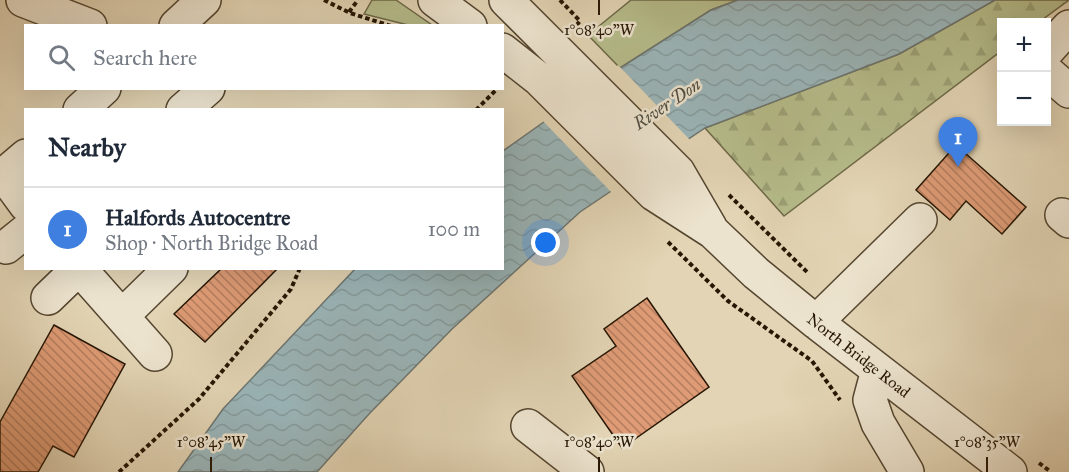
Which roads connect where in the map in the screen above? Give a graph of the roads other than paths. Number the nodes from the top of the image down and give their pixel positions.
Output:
1 (23, 0) edge
2 (204, 0) edge
3 (435, 0) edge
4 (506, 0) edge
5 (85, 24) edge
6 (178, 24) edge
7 (467, 24) edge
8 (1069, 27) edge
9 (1051, 47) edge
10 (504, 52) edge
11 (1048, 72) edge
12 (102, 90) edge
13 (206, 90) edge
14 (1069, 92) edge
15 (82, 108) edge
16 (185, 108) edge
17 (10, 170) edge
18 (24, 201) edge
19 (920, 220) dead end
20 (713, 232) junction
21 (78, 270) edge
22 (80, 270) edge
23 (169, 270) edge
24 (48, 298) dead end
25 (122, 316) junction
26 (816, 322) junction
27 (154, 354) dead end
28 (878, 370) junction
29 (528, 426) dead end
30 (586, 472) edge
31 (907, 472) edge
32 (1010, 472) edge

1 - 5 street
2 - 6 street
3 - 7 street
4 - 20 street, North Bridge Road
8 - 9 street
10 - 20 street, North Bridge Road
11 - 14 street
12 - 15 street
13 - 16 street
17 - 18 street
19 - 26 street
20 - 26 street, North Bridge Road
21 - 24 street
22 - 25 street
23 - 25 street
25 - 27 street
26 - 28 street, North Bridge Road
28 - 31 street
28 - 32 street, North Bridge Road
29 - 30 street

